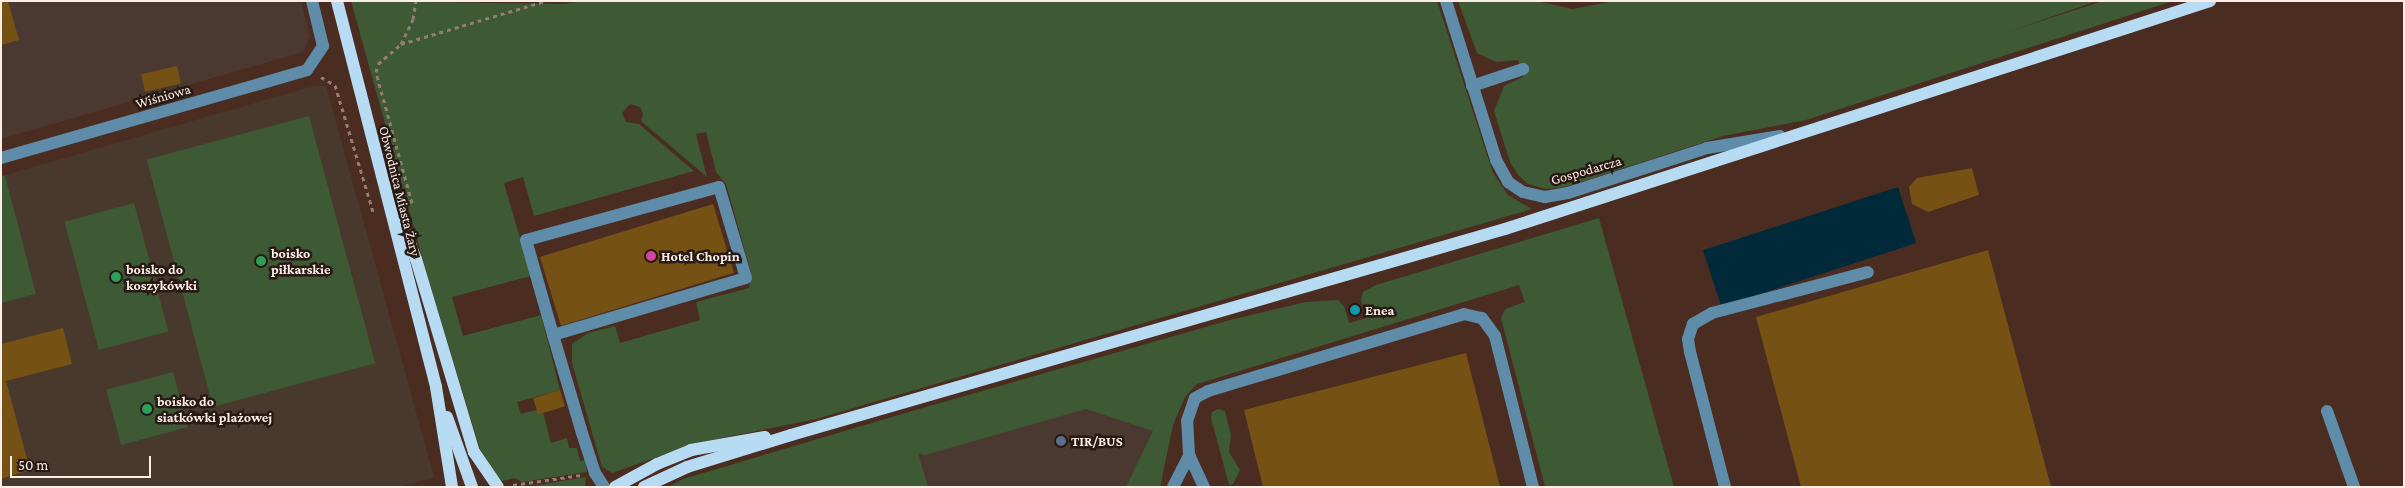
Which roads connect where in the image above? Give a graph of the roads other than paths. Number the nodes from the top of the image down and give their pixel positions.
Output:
1 (312, 1) edge
2 (337, 1) edge
3 (1446, 1) edge
4 (2210, 1) edge
5 (1523, 69) dead end
6 (1472, 86) junction
7 (1802, 132) junction
8 (376, 157) junction
9 (1, 158) edge
10 (1868, 272) dead end
11 (553, 335) junction
12 (436, 387) junction
13 (2327, 411) dead end
14 (791, 435) junction
15 (1190, 455) junction
16 (646, 486) edge
17 (452, 487) edge
18 (472, 487) edge
19 (498, 487) edge
20 (604, 487) edge
21 (615, 487) edge
22 (1173, 487) edge
23 (1204, 487) edge
24 (1533, 487) edge
25 (1725, 487) edge
26 (2354, 487) edge

1 - 9 street, Wiśniowa
2 - 8 main road, Obwodnica Miasta Żary
3 - 6 street, Gospodarcza
4 - 7 main road
5 - 6 street
6 - 7 street, Gospodarcza
7 - 14 main road
8 - 12 main road, Obwodnica Miasta Żary
8 - 19 main road
10 - 25 street
11 - 11 street
11 - 20 street
12 - 17 main road
12 - 18 main road
13 - 26 street
14 - 16 main road
14 - 21 main road
15 - 22 street
15 - 23 street
15 - 24 street

